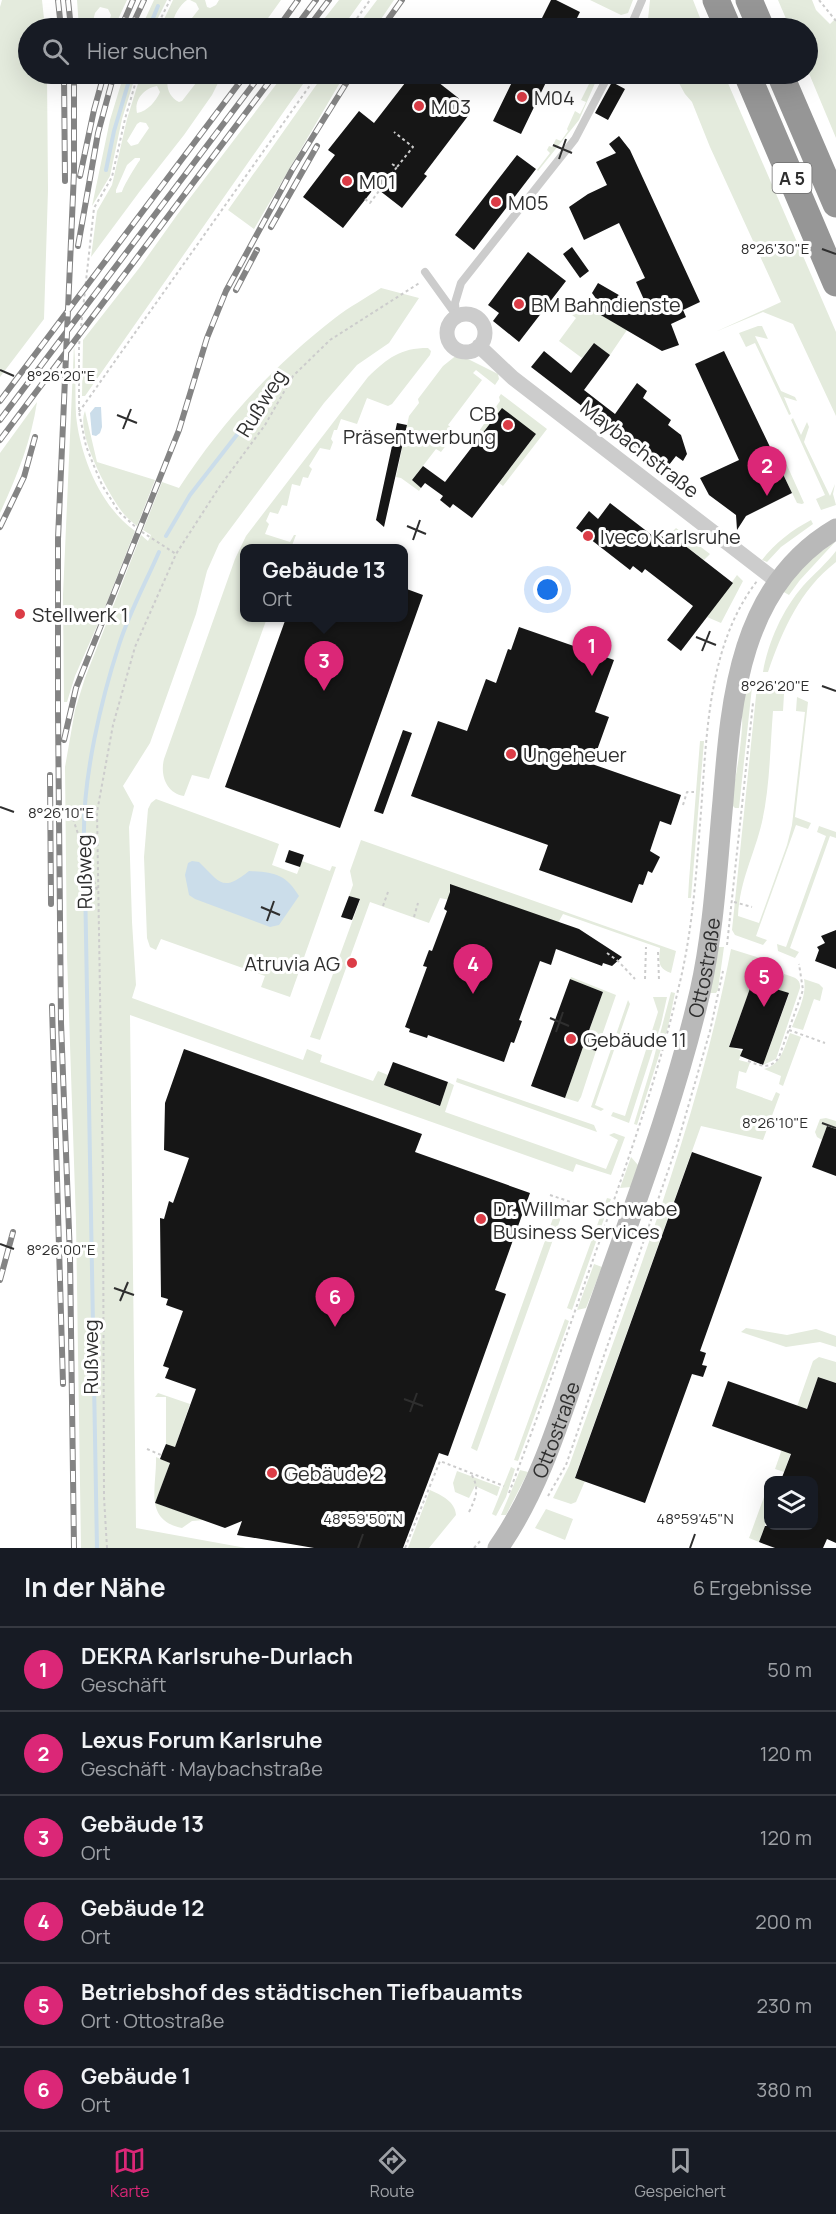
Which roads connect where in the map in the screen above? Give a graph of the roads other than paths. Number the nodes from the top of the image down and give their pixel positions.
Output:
1 (642, 0) edge
2 (716, 0) edge
3 (749, 0) edge
4 (634, 18) edge
5 (724, 18) edge
6 (757, 18) edge
7 (604, 84) edge
8 (751, 84) edge
9 (784, 84) edge
10 (836, 204) edge
11 (427, 274) road end
12 (836, 283) edge
13 (456, 316) junction
14 (479, 346) junction
15 (836, 530) edge
16 (771, 577) junction
17 (498, 1548) edge

1 - 4 lane
2 - 5 highway
3 - 6 highway
7 - 13 lane
8 - 12 highway, A 5
9 - 10 highway, A 5
11 - 13 lane
13 - 14 street
13 - 14 street
14 - 16 street, Maybachstraße
15 - 16 main road, Ottostraße
16 - 17 main road, Ottostraße

